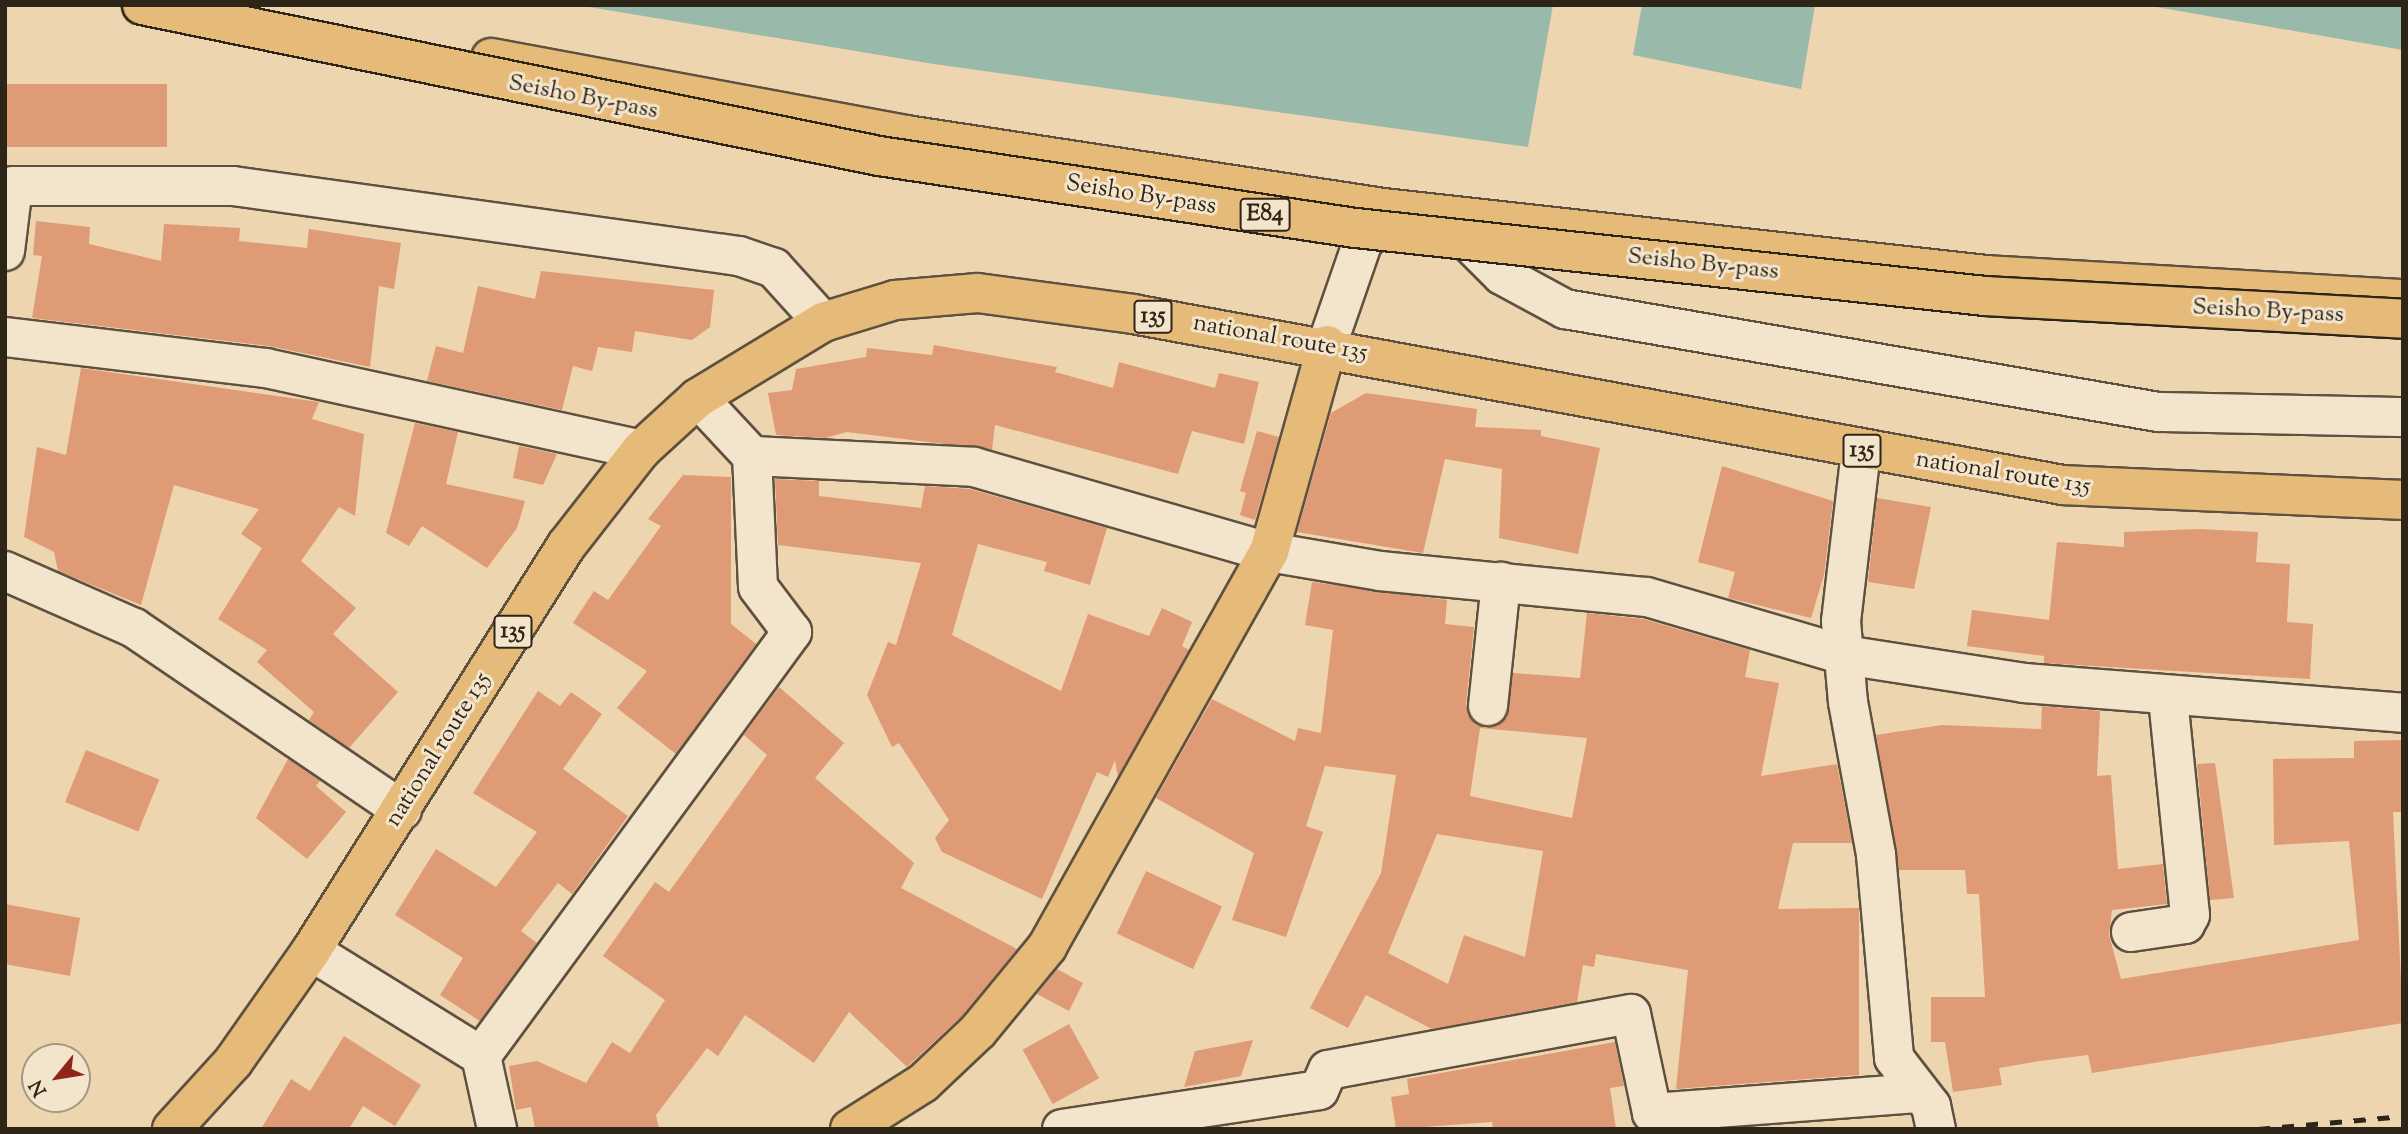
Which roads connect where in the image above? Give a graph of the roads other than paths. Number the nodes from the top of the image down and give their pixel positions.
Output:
1 (142, 5) edge
2 (239, 5) edge
3 (5, 251) edge
4 (2403, 299) edge
5 (2403, 319) edge
6 (823, 322) junction
7 (5, 337) edge
8 (1328, 345) junction
9 (698, 398) junction
10 (2403, 417) edge
11 (641, 450) junction
12 (1861, 451) junction
13 (752, 456) junction
14 (2403, 500) edge
15 (1269, 552) junction
16 (5, 571) edge
17 (1501, 582) junction
18 (1844, 655) junction
19 (2168, 699) junction
20 (1488, 706) dead end
21 (2403, 713) edge
22 (402, 810) junction
23 (2131, 932) dead end
24 (312, 951) junction
25 (481, 1056) junction
26 (1918, 1093) junction
27 (172, 1129) edge
28 (497, 1129) edge
29 (850, 1129) edge
30 (1062, 1129) edge
31 (1936, 1129) edge

1 - 5 main road, Seisho By-pass / E84, bridge
2 - 4 main road, Seisho By-pass / E84
3 - 6 street
6 - 8 main road, national route 135 / 135
6 - 9 main road, national route 135 / 135
7 - 11 street
8 - 10 street
8 - 12 main road, national route 135 / 135
8 - 15 main road
9 - 11 main road, national route 135 / 135
9 - 13 street
11 - 22 main road, national route 135 / 135
12 - 14 main road, national route 135 / 135
12 - 18 street
13 - 15 street
13 - 25 street
15 - 17 street
15 - 29 main road
16 - 22 street
17 - 18 street
17 - 20 street
18 - 19 street
18 - 26 street
19 - 21 street
19 - 23 street
22 - 24 main road, national route 135 / 135
24 - 25 street
24 - 27 main road, national route 135 / 135
25 - 28 street
26 - 30 street
26 - 31 street

